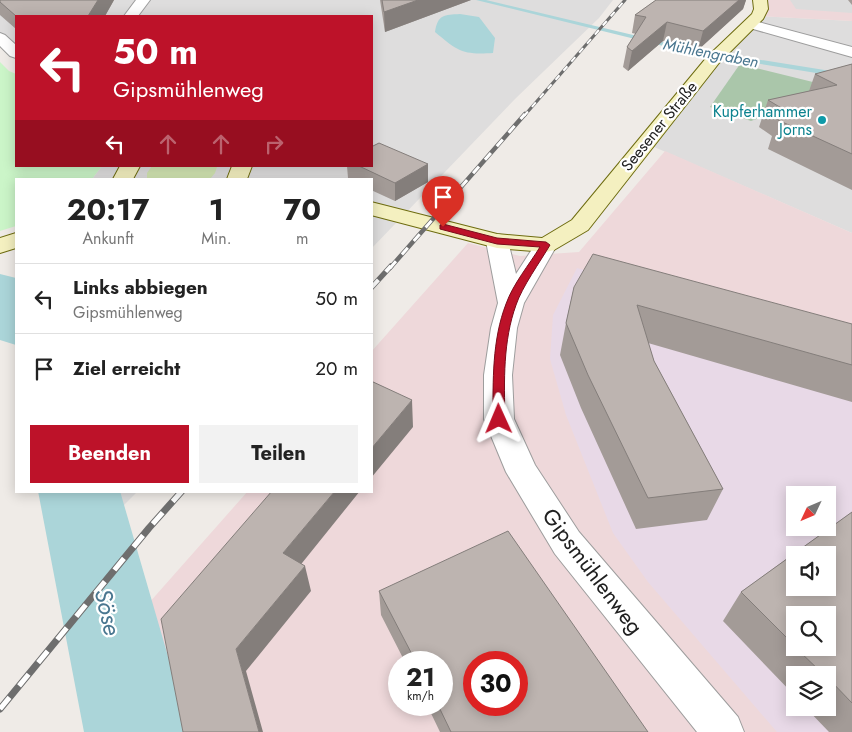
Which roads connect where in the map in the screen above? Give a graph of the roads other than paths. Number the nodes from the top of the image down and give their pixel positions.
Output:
1 (143, 0) edge
2 (760, 0) edge
3 (132, 15) edge
4 (751, 24) junction
5 (0, 38) edge
6 (15, 52) edge
7 (852, 52) edge
8 (373, 209) edge
9 (15, 240) edge
10 (497, 241) junction
11 (546, 245) junction
12 (0, 246) edge
13 (511, 303) junction
14 (722, 732) edge

1 - 3 street
2 - 4 street, Seesener Straße
4 - 7 street
4 - 11 street, Seesener Straße
5 - 6 street
8 - 10 street
9 - 12 street
10 - 11 street
10 - 13 street, Gipsmühlenweg
11 - 13 street, Gipsmühlenweg
13 - 14 street, Gipsmühlenweg

